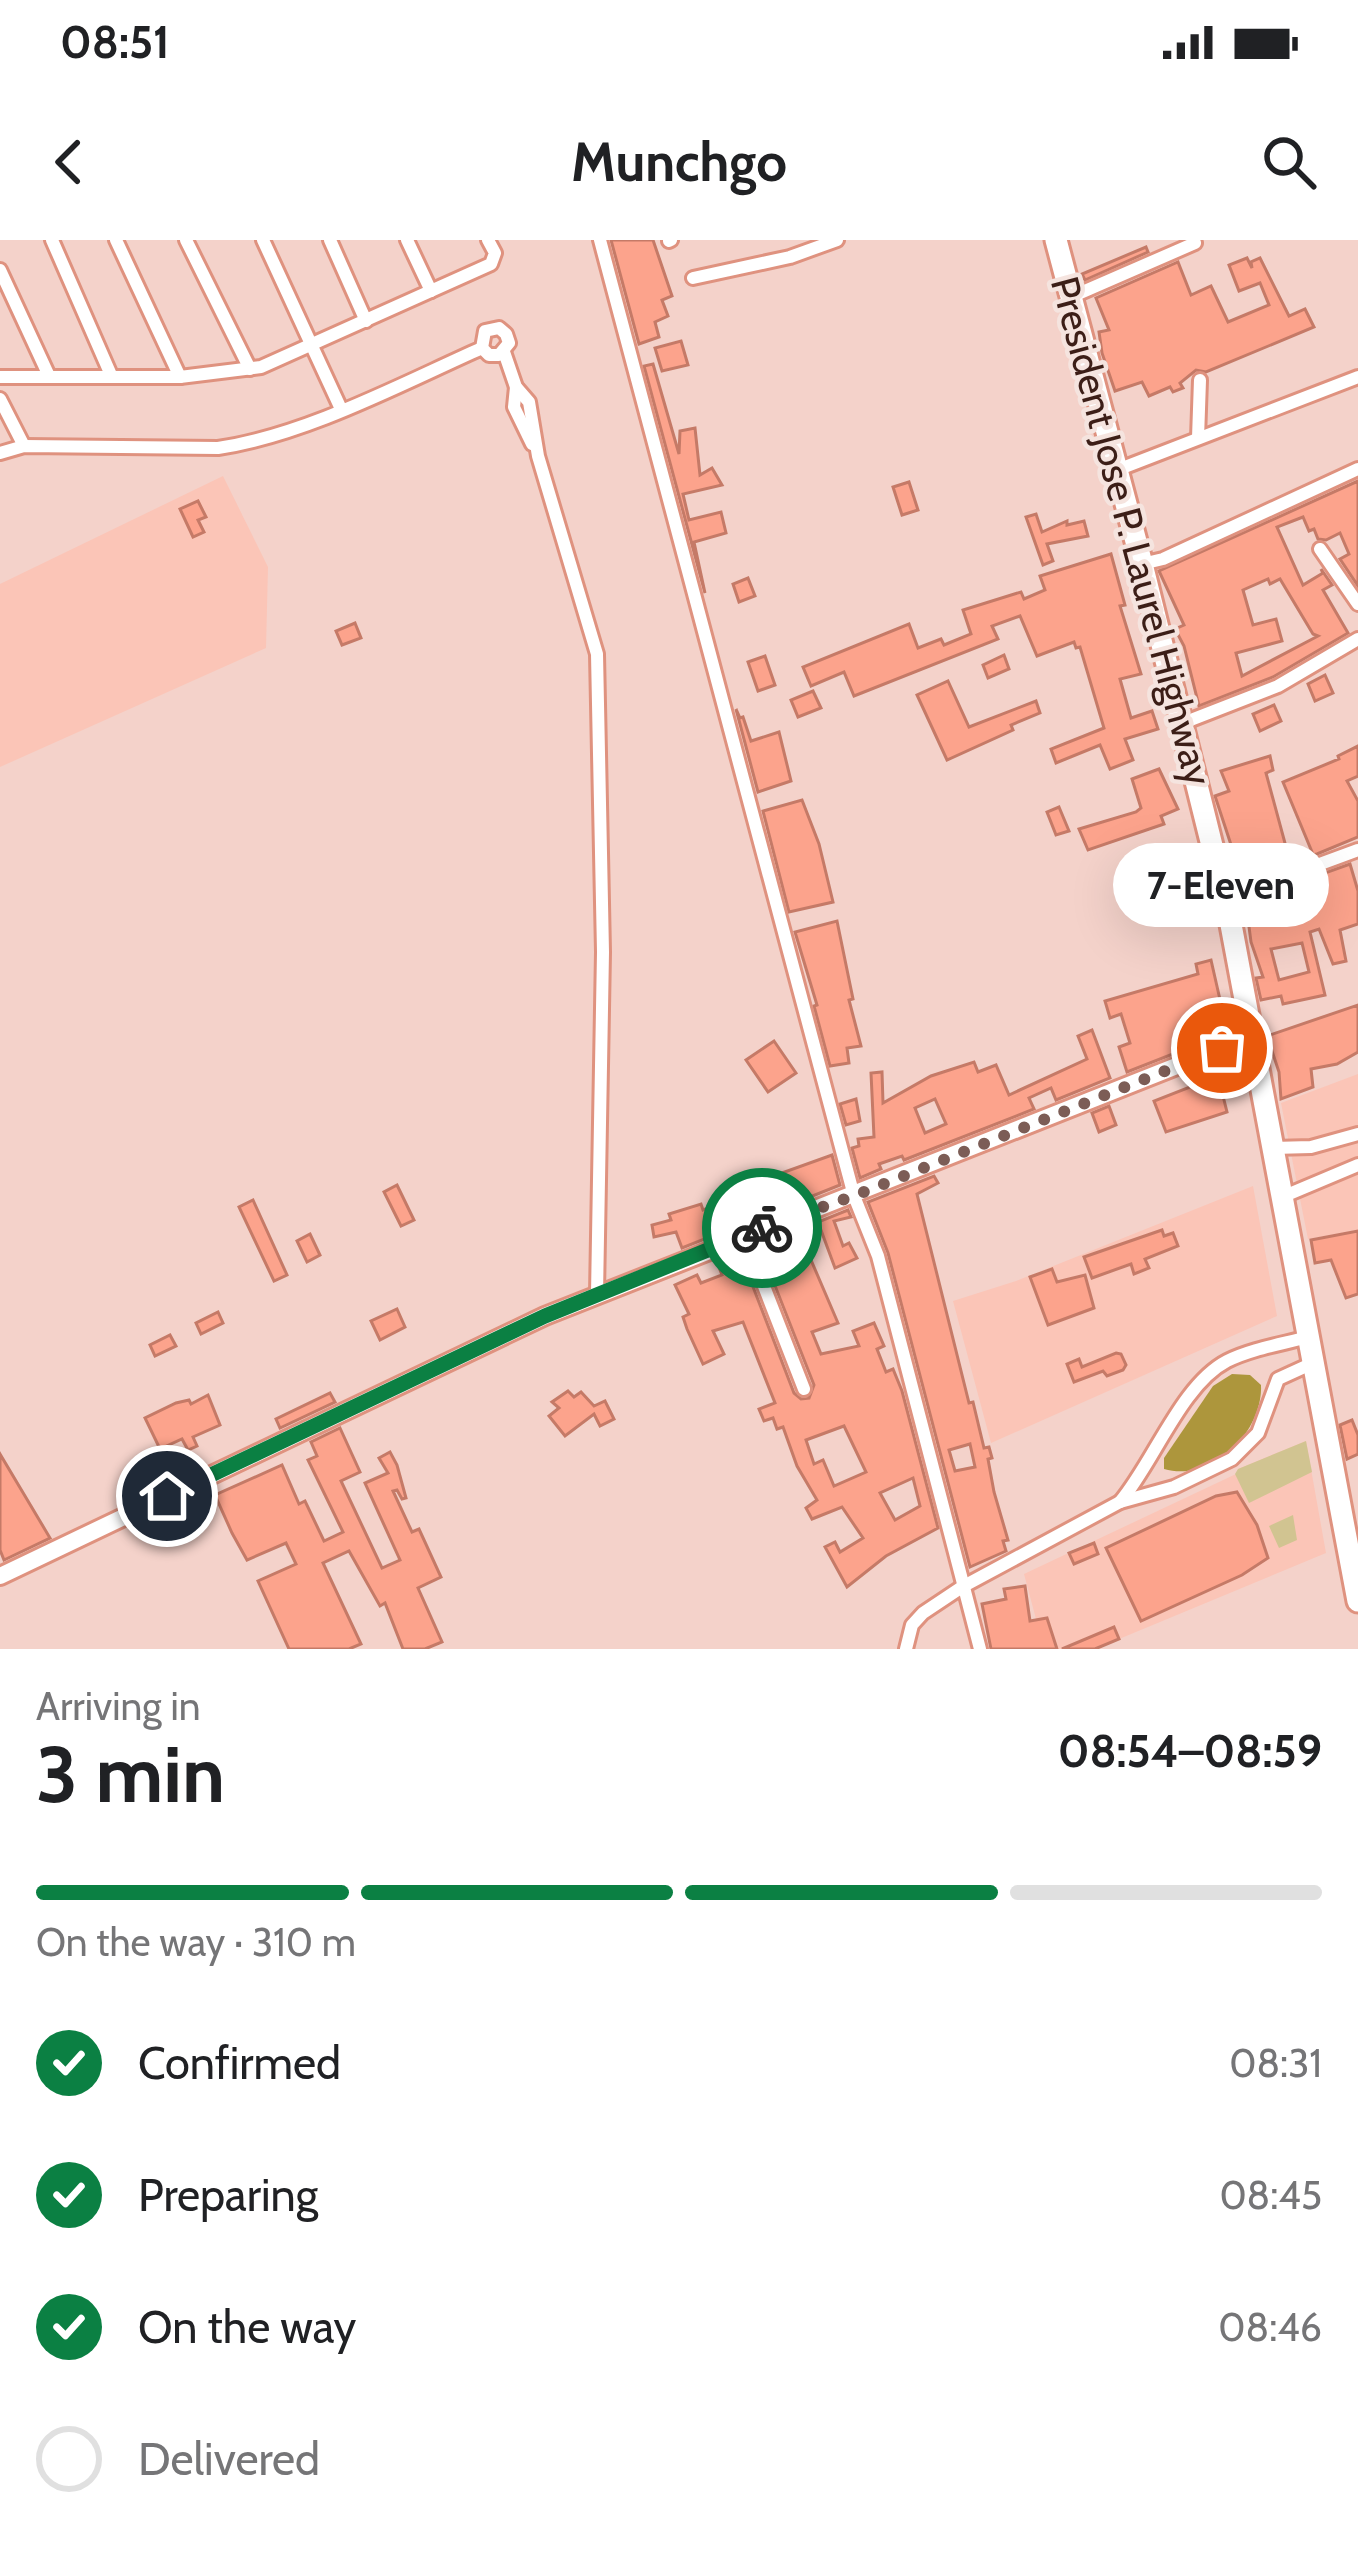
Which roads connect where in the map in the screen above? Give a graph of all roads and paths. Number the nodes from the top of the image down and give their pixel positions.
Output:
1 (52, 240) edge
2 (116, 240) edge
3 (186, 240) edge
4 (262, 240) edge
5 (330, 240) edge
6 (407, 240) edge
7 (488, 240) edge
8 (600, 240) edge
9 (837, 240) edge
10 (1056, 240) edge
11 (1195, 243) dead end
12 (0, 270) edge
13 (693, 278) dead end
14 (431, 291) junction
15 (1071, 297) junction
16 (366, 321) junction
17 (312, 346) junction
18 (482, 348) junction
19 (504, 352) junction
20 (250, 369) junction
21 (111, 375) junction
22 (49, 376) junction
23 (1358, 376) edge
24 (0, 377) edge
25 (180, 377) junction
26 (1200, 380) dead end
27 (0, 399) edge
28 (341, 409) junction
29 (1198, 438) junction
30 (23, 446) junction
31 (0, 453) edge
32 (1358, 469) edge
33 (1117, 470) junction
34 (1320, 549) dead end
35 (1142, 564) junction
36 (1358, 604) edge
37 (1358, 639) edge
38 (1183, 723) junction
39 (1358, 850) edge
40 (1222, 883) junction
41 (1253, 1040) junction
42 (1358, 1134) edge
43 (1273, 1148) junction
44 (1358, 1165) edge
45 (854, 1196) junction
46 (1282, 1197) junction
47 (744, 1235) junction
48 (597, 1294) junction
49 (1308, 1337) junction
50 (1313, 1363) junction
51 (804, 1389) dead end
52 (1120, 1502) junction
53 (0, 1576) edge
54 (962, 1586) junction
55 (1358, 1601) edge
56 (906, 1649) edge
57 (980, 1649) edge

1 - 21 street
2 - 25 street
3 - 20 street
4 - 17 street
5 - 16 street
6 - 14 street
7 - 14 street
8 - 45 street
9 - 13 street
10 - 15 highway, President Jose P. Laurel Highway
11 - 15 street
12 - 22 street
14 - 16 street
15 - 33 highway, President Jose P. Laurel Highway
16 - 17 street
17 - 20 street
17 - 28 street
18 - 19 street
18 - 19 street
18 - 28 street
19 - 48 street
20 - 25 street
21 - 22 street
21 - 25 street
22 - 24 street
23 - 29 street
26 - 29 street
27 - 30 street
28 - 30 street
29 - 33 street
30 - 31 street
32 - 35 street
33 - 35 highway, President Jose P. Laurel Highway
34 - 36 street
35 - 38 highway, President Jose P. Laurel Highway
37 - 38 street
38 - 40 highway, President Jose P. Laurel Highway
39 - 40 street
40 - 41 highway, President Jose P. Laurel Highway
41 - 43 highway, President Jose P. Laurel Highway
41 - 45 street
42 - 43 street
43 - 46 highway, President Jose P. Laurel Highway
44 - 46 street
45 - 47 street
45 - 54 street
46 - 49 highway, President Jose P. Laurel Highway
47 - 48 street
47 - 51 street
48 - 53 street
49 - 50 highway, President Jose P. Laurel Highway
49 - 52 street
50 - 52 street
50 - 55 highway, President Jose P. Laurel Highway
52 - 54 street
54 - 56 street
54 - 57 street

